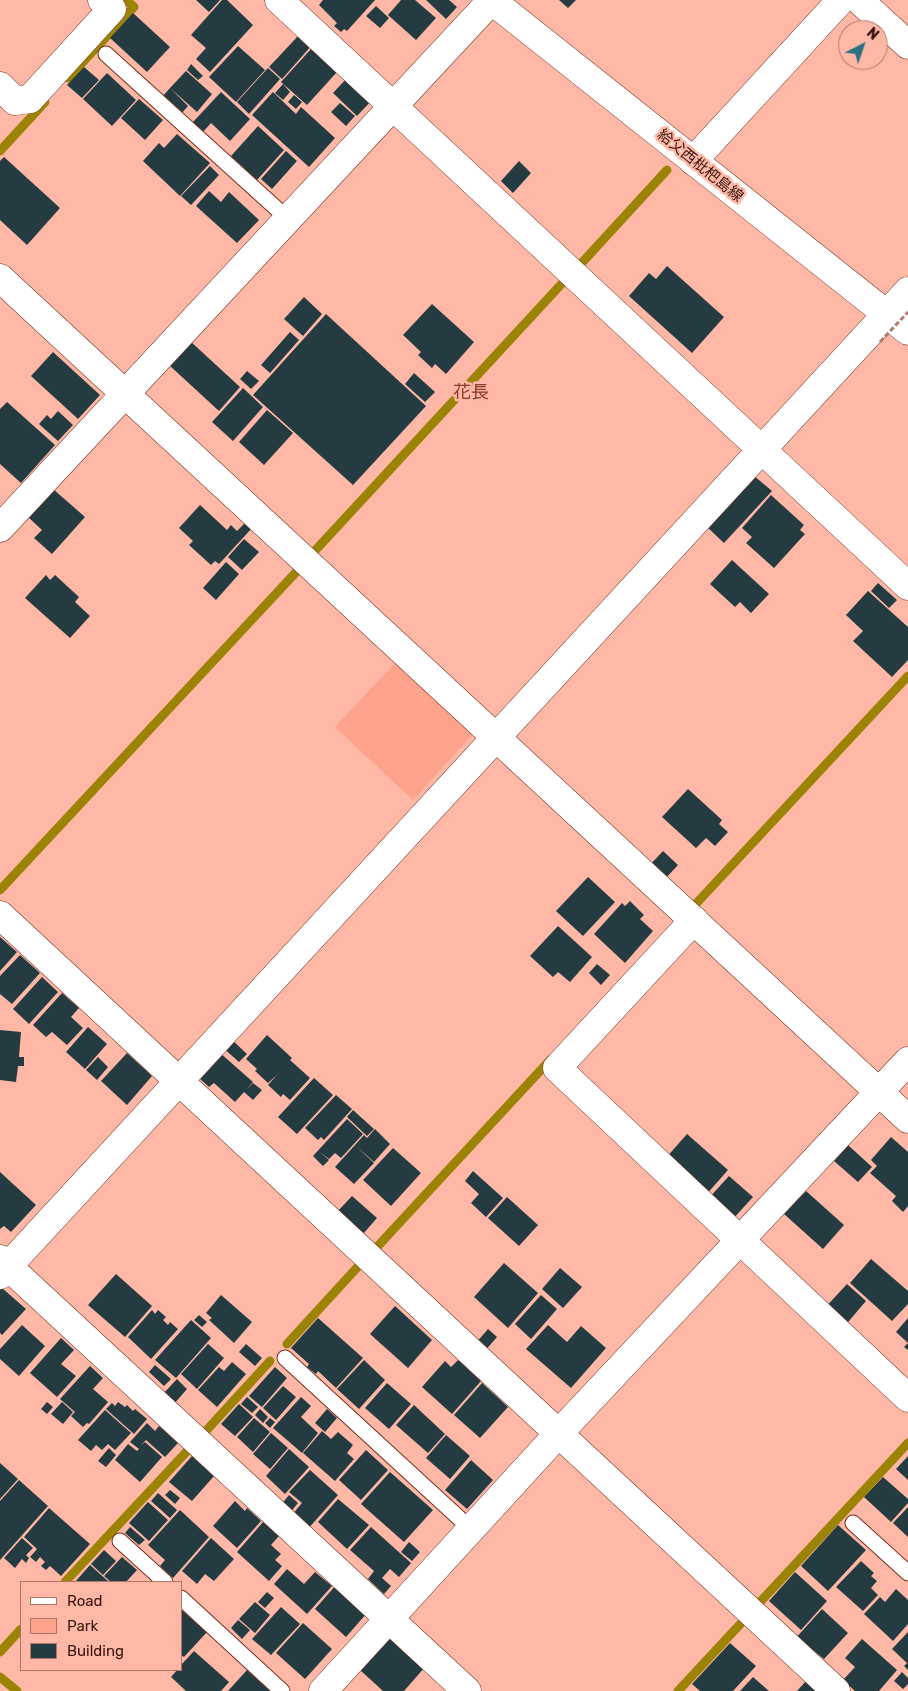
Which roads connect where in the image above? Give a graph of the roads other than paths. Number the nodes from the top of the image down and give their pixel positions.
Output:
1 (102, 0) edge
2 (279, 0) edge
3 (492, 0) edge
4 (840, 0) edge
5 (859, 0) edge
6 (908, 45) edge
7 (106, 54) dead end
8 (0, 86) edge
9 (393, 106) junction
10 (693, 161) junction
11 (288, 219) junction
12 (0, 278) edge
13 (908, 291) edge
14 (897, 313) edge
15 (908, 331) edge
16 (126, 393) junction
17 (762, 449) junction
18 (0, 528) edge
19 (908, 586) edge
20 (496, 737) junction
21 (0, 915) edge
22 (694, 920) junction
23 (908, 1061) edge
24 (179, 1081) junction
25 (879, 1092) junction
26 (908, 1119) edge
27 (740, 1240) junction
28 (3, 1267) edge
29 (285, 1358) dead end
30 (908, 1398) edge
31 (559, 1433) junction
32 (854, 1523) dead end
33 (471, 1529) junction
34 (120, 1541) dead end
35 (908, 1573) edge
36 (164, 1581) edge
37 (182, 1599) edge
38 (389, 1619) junction
39 (282, 1691) edge
40 (323, 1691) edge
41 (467, 1691) edge
42 (836, 1691) edge

1 - 8 street
2 - 9 street
3 - 9 street
3 - 10 street, 給父西枇杷島線
4 - 10 street
5 - 6 street
7 - 11 lane
9 - 11 street
9 - 17 street
10 - 14 street, 給父西枇杷島線
11 - 16 street
12 - 16 street
13 - 14 street
14 - 15 street, 給父西枇杷島線
14 - 17 street
16 - 18 street
16 - 20 street
17 - 19 street
17 - 20 street
20 - 22 street
20 - 24 street
21 - 24 street
22 - 25 street
22 - 27 street
23 - 25 street
24 - 28 street
24 - 31 street
25 - 26 street
25 - 27 street
27 - 30 street
27 - 31 street
28 - 38 street
29 - 33 lane
31 - 33 street
31 - 42 street
32 - 35 lane
33 - 38 street
34 - 36 lane
37 - 39 lane
38 - 40 street
38 - 41 street

